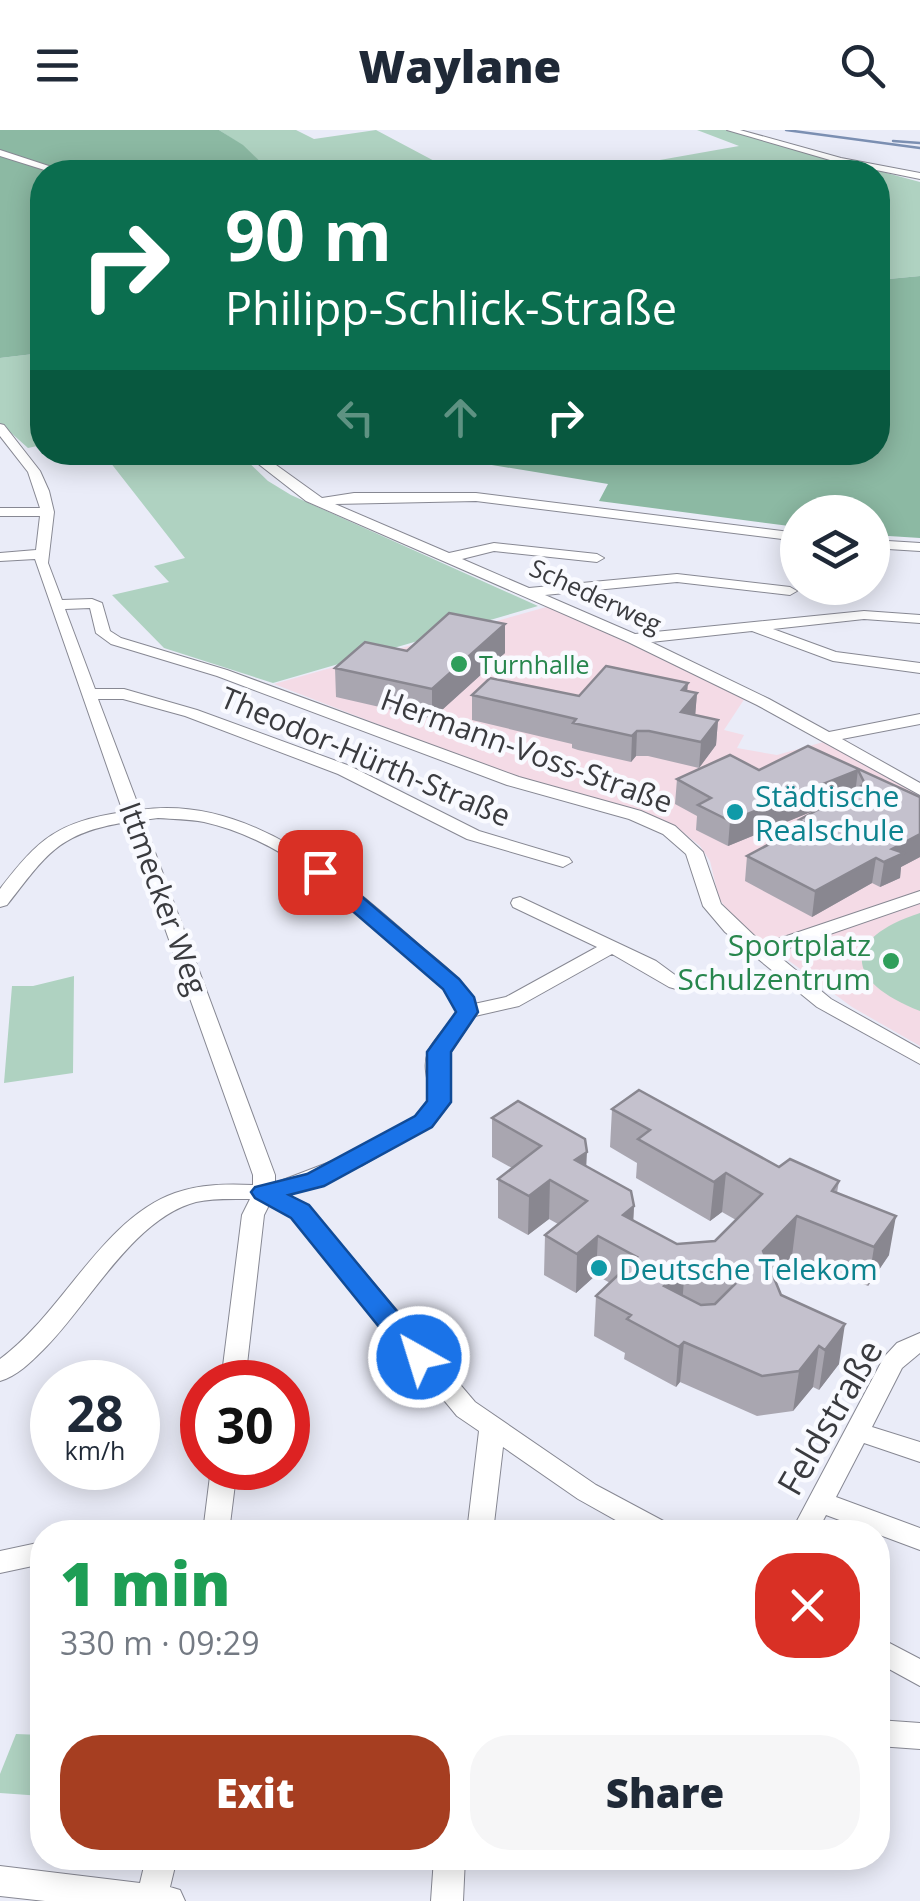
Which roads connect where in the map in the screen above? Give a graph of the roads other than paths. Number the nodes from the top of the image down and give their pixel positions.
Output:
1 (731, 130) edge
2 (0, 153) edge
3 (840, 160) edge
4 (30, 163) edge
5 (890, 171) edge
6 (919, 177) edge
7 (0, 428) edge
8 (267, 465) edge
9 (320, 502) junction
10 (0, 512) edge
11 (47, 512) junction
12 (780, 535) edge
13 (890, 545) edge
14 (920, 547) edge
15 (40, 554) junction
16 (0, 556) edge
17 (452, 558) junction
18 (597, 558) dead end
19 (780, 590) edge
20 (531, 592) junction
21 (56, 605) junction
22 (920, 619) edge
23 (755, 627) junction
24 (633, 640) junction
25 (920, 668) edge
26 (90, 694) junction
27 (920, 719) edge
28 (828, 737) junction
29 (920, 790) edge
30 (134, 813) junction
31 (563, 862) dead end
32 (920, 897) edge
33 (0, 901) edge
34 (520, 902) dead end
35 (611, 947) junction
36 (759, 952) junction
37 (676, 983) dead end
38 (467, 1012) junction
39 (920, 1058) edge
40 (264, 1192) junction
41 (920, 1342) edge
42 (236, 1360) edge
43 (0, 1372) edge
44 (492, 1430) junction
45 (859, 1432) junction
46 (920, 1452) edge
47 (221, 1490) edge
48 (821, 1502) junction
49 (218, 1520) edge
50 (481, 1520) edge
51 (636, 1520) edge
52 (811, 1520) edge
53 (868, 1520) edge
54 (890, 1528) edge
55 (920, 1540) edge
56 (30, 1556) edge
57 (0, 1562) edge
58 (890, 1656) edge
59 (920, 1674) edge
60 (890, 1735) edge
61 (920, 1736) edge
62 (161, 1870) edge
63 (449, 1870) edge
64 (0, 1881) edge
65 (157, 1900) edge
66 (447, 1901) edge

1 - 3 street
2 - 4 street
5 - 6 street
7 - 11 street
8 - 9 street, Schederweg
9 - 12 street
9 - 17 street, Schederweg
10 - 11 street
11 - 15 street, Ittmecker Weg
13 - 14 street
15 - 16 street
15 - 21 street, Ittmecker Weg
17 - 18 street
17 - 20 street, Schederweg
19 - 20 street
20 - 24 street, Schederweg
21 - 26 street, Ittmecker Weg
21 - 36 street, Hermann-Voss-Straße
22 - 23 street
23 - 24 street
23 - 25 street
24 - 28 street, Schederweg
26 - 30 street, Ittmecker Weg
26 - 31 street, Theodor-Hürth-Straße
27 - 28 street
28 - 29 street, Schederweg
30 - 33 street
30 - 38 street
30 - 40 street, Ittmecker Weg
32 - 36 street
34 - 35 street
35 - 37 street
35 - 38 street
36 - 39 street, Hermann-Voss-Straße
38 - 40 street
40 - 42 street
40 - 43 street
40 - 44 street
41 - 45 street, Feldstraße
44 - 50 street
44 - 51 street
45 - 46 street
45 - 48 street, Feldstraße
47 - 49 street
48 - 52 street, Feldstraße
48 - 53 street
54 - 55 street
56 - 57 street
58 - 59 street
60 - 61 street
62 - 65 street
63 - 66 street
64 - 65 street

